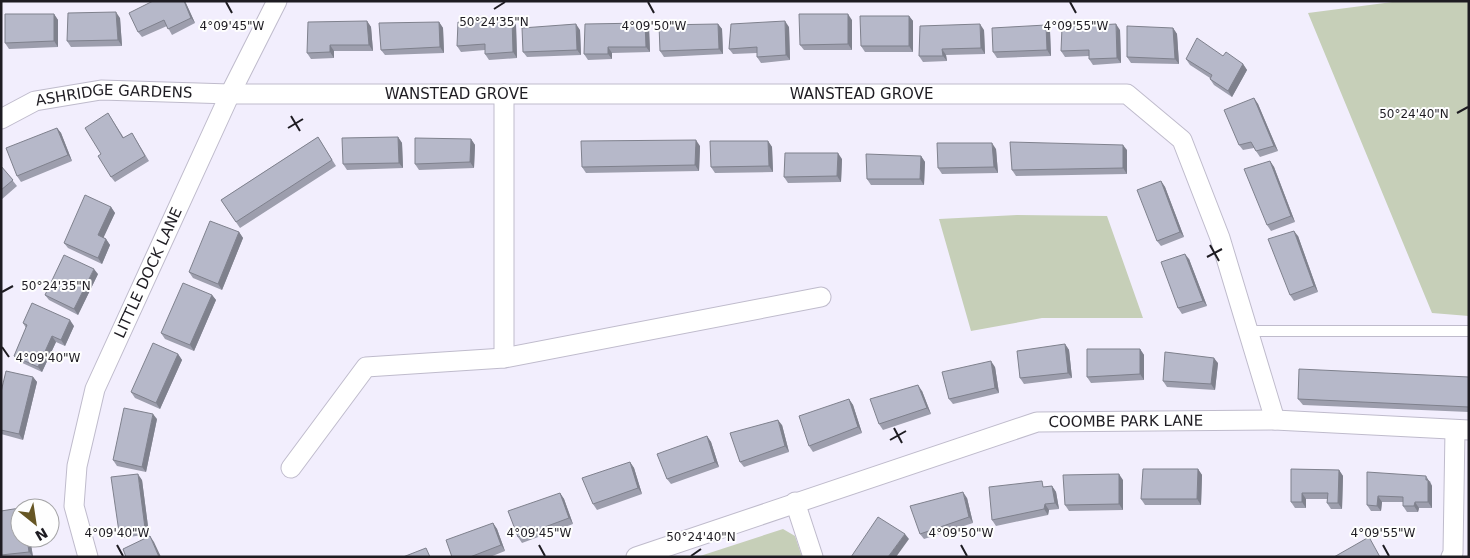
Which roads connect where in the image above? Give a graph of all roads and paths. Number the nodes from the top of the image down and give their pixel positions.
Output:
1 (277, 1) edge
2 (230, 94) junction
3 (504, 94) junction
4 (1, 119) edge
5 (821, 297) dead end
6 (1249, 331) junction
7 (1469, 331) edge
8 (504, 358) junction
9 (1275, 420) junction
10 (1462, 430) edge
11 (291, 468) dead end
12 (795, 502) junction
13 (88, 557) edge
14 (636, 557) edge
15 (813, 557) edge
16 (1451, 557) edge

1 - 2 street, LITTLE DOCK LANE
2 - 3 street, WANSTEAD GROVE
2 - 4 street, ASHRIDGE GARDENS
2 - 13 street, LITTLE DOCK LANE
3 - 6 street, WANSTEAD GROVE
3 - 8 street
5 - 8 street
6 - 7 lane
6 - 9 street, WANSTEAD GROVE
8 - 11 street
9 - 10 street, COOMBE PARK LANE
9 - 12 street, COOMBE PARK LANE
10 - 16 street
12 - 14 street, COOMBE PARK LANE
12 - 15 street

